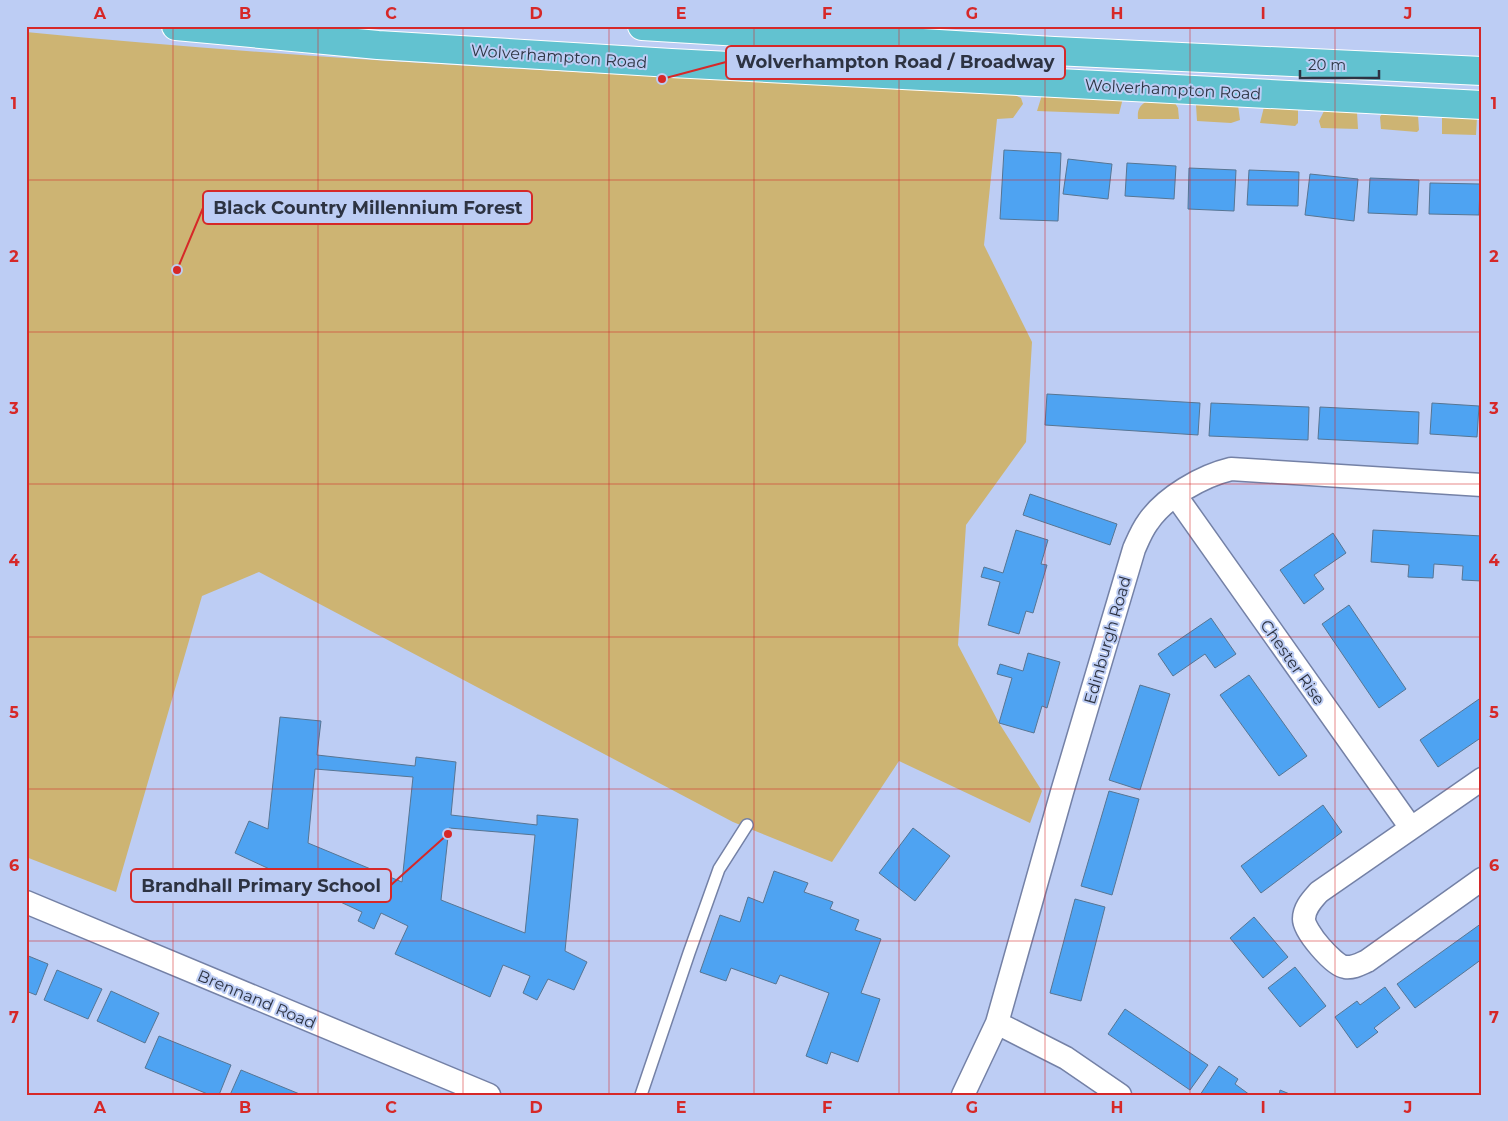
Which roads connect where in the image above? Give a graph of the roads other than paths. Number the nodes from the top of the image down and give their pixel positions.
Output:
1 (176, 26) edge
2 (642, 26) edge
3 (378, 35) edge
4 (1482, 71) edge
5 (1482, 105) edge
6 (1482, 485) edge
7 (1176, 496) junction
8 (1482, 779) edge
9 (747, 825) dead end
10 (1410, 828) junction
11 (1482, 880) edge
12 (26, 902) edge
13 (997, 1023) junction
14 (488, 1095) edge
15 (640, 1095) edge
16 (963, 1095) edge
17 (1120, 1095) edge

1 - 3 highway, Wolverhampton Road
2 - 4 highway, Wolverhampton Road
3 - 5 highway, Wolverhampton Road
6 - 7 street, Edinburgh Road
7 - 10 street, Chester Rise
7 - 13 street, Edinburgh Road
8 - 10 street
9 - 15 lane
10 - 11 street
12 - 14 street, Brennand Road
13 - 16 street, Edinburgh Road
13 - 17 street

